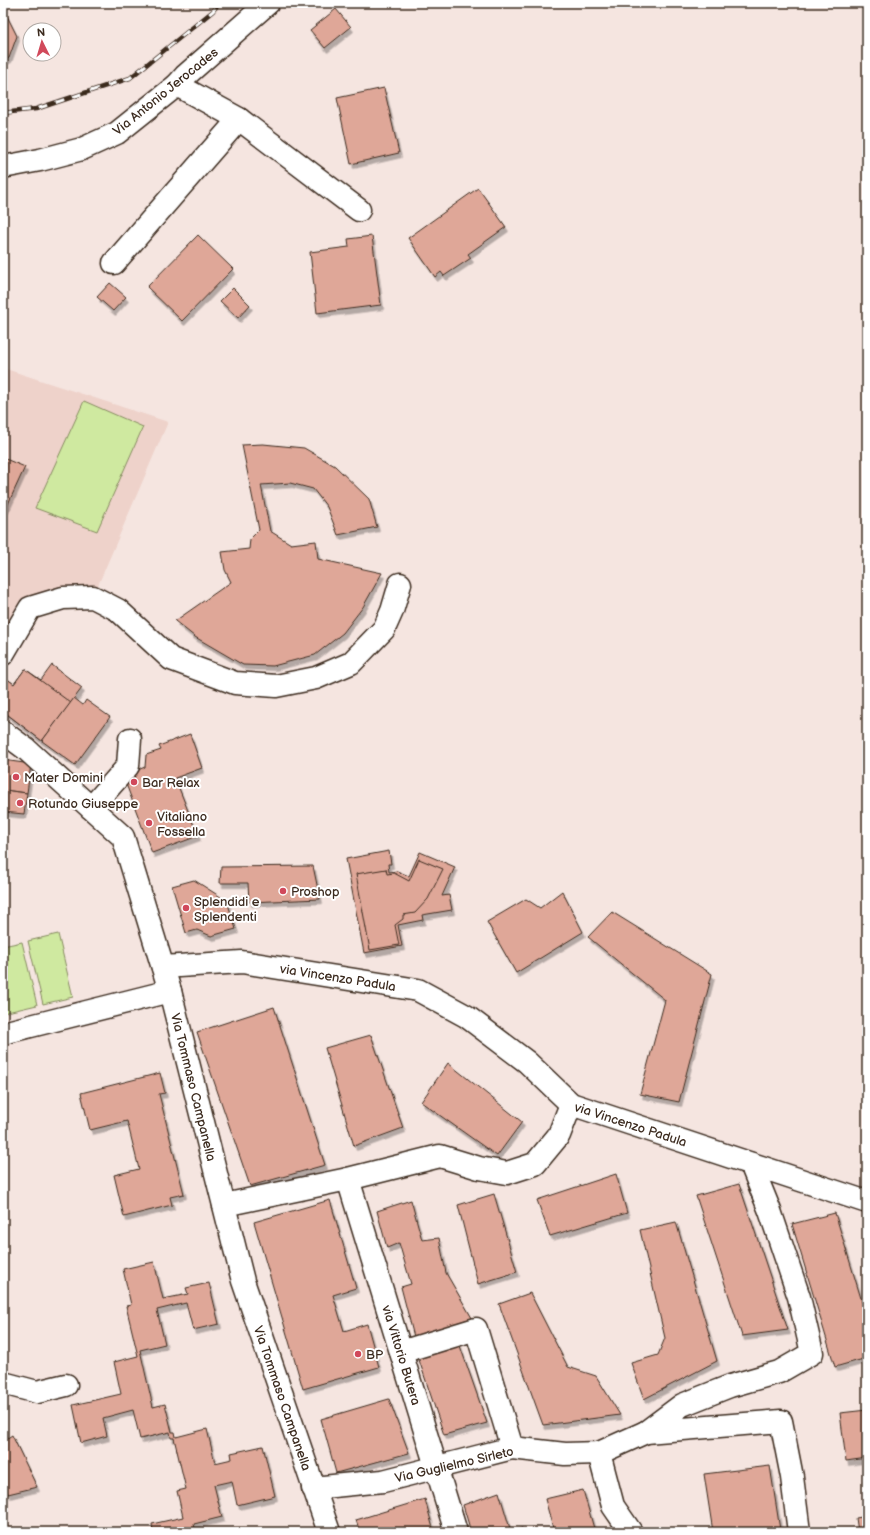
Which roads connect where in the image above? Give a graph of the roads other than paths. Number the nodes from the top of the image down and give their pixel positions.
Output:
1 (268, 3) edge
2 (177, 85) junction
3 (239, 119) junction
4 (3, 167) edge
5 (359, 210) dead end
6 (114, 263) dead end
7 (400, 584) dead end
8 (3, 654) edge
9 (3, 732) edge
10 (130, 740) dead end
11 (92, 808) junction
12 (162, 967) junction
13 (170, 991) junction
14 (3, 1033) edge
15 (571, 1104) junction
16 (751, 1164) junction
17 (348, 1178) junction
18 (867, 1202) edge
19 (224, 1205) junction
20 (401, 1352) junction
21 (3, 1383) edge
22 (66, 1385) dead end
23 (646, 1432) junction
24 (512, 1448) junction
25 (599, 1453) junction
26 (436, 1467) junction
27 (313, 1488) junction
28 (329, 1532) edge
29 (456, 1532) edge
30 (631, 1532) edge
31 (799, 1532) edge

1 - 2 street, Via Antonio Jerocades
2 - 3 street
2 - 4 street, Via Antonio Jerocades
3 - 5 street
3 - 6 street
7 - 8 street
9 - 11 street, Via Tommaso Campanella
10 - 11 street
11 - 12 street, Via Tommaso Campanella
12 - 13 street, Via Tommaso Campanella
12 - 15 street, via Vincenzo Padula
13 - 14 street
13 - 19 street, Via Tommaso Campanella
15 - 16 street, via Vincenzo Padula
15 - 17 street
16 - 18 street, via Vincenzo Padula
16 - 23 street, Via Guglielmo Sirleto
17 - 19 street
17 - 20 street, via Vittorio Butera
19 - 27 street, Via Tommaso Campanella
20 - 24 street
20 - 26 street, via Vittorio Butera
21 - 22 street
23 - 25 street, Via Guglielmo Sirleto
23 - 31 street
24 - 25 street, Via Guglielmo Sirleto
24 - 26 street, Via Guglielmo Sirleto
25 - 30 street
26 - 27 street, Via Guglielmo Sirleto
26 - 29 street, via Vittorio Butera
27 - 28 street, Via Tommaso Campanella

